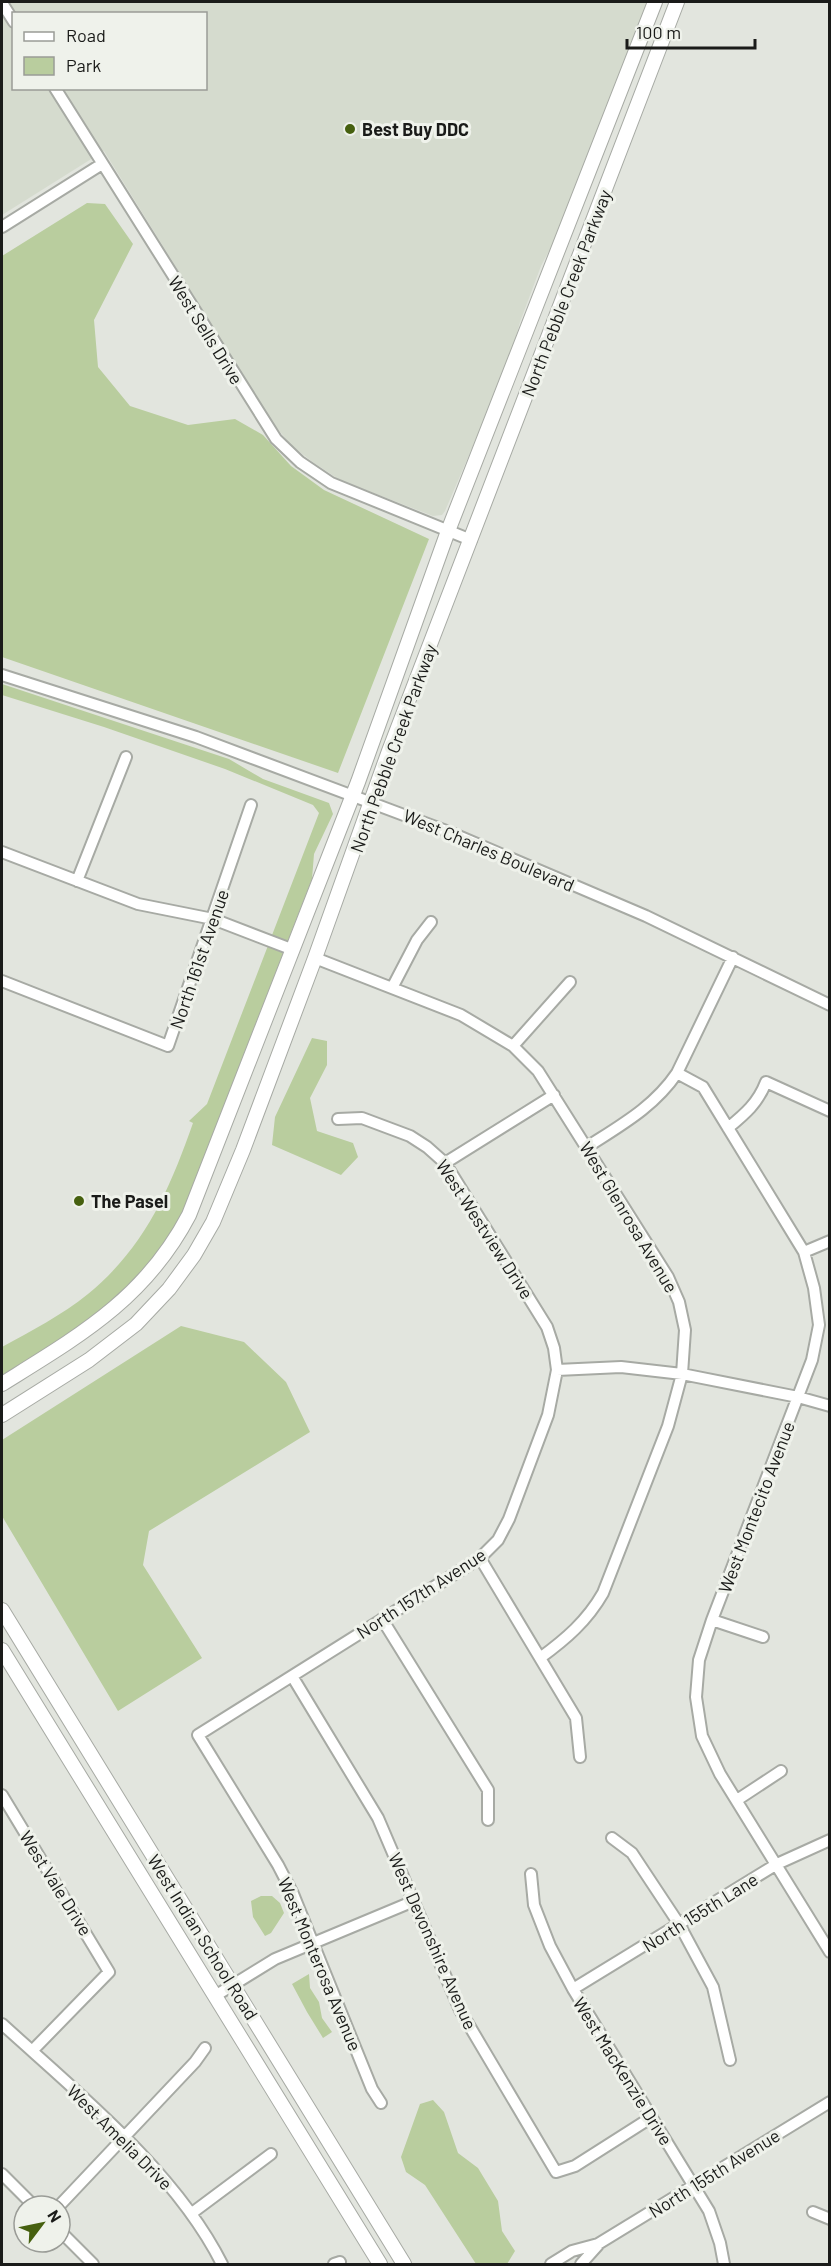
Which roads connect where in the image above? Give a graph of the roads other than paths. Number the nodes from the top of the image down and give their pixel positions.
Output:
1 (655, 2) edge
2 (677, 2) edge
3 (2, 3) edge
4 (12, 19) edge
5 (56, 90) edge
6 (102, 164) junction
7 (2, 227) edge
8 (556, 259) junction
9 (576, 266) junction
10 (448, 531) junction
11 (471, 540) junction
12 (2, 675) edge
13 (126, 757) dead end
14 (351, 796) junction
15 (371, 803) junction
16 (251, 805) dead end
17 (2, 852) edge
18 (77, 881) junction
19 (213, 919) junction
20 (431, 922) dead end
21 (291, 949) junction
22 (733, 957) junction
23 (315, 958) junction
24 (2, 981) edge
25 (570, 982) dead end
26 (392, 988) junction
27 (830, 1005) edge
28 (513, 1046) junction
29 (677, 1073) junction
30 (554, 1095) junction
31 (830, 1112) edge
32 (338, 1119) dead end
33 (728, 1128) junction
34 (587, 1147) junction
35 (445, 1163) junction
36 (830, 1241) edge
37 (804, 1252) junction
38 (151, 1272) junction
39 (169, 1289) junction
40 (556, 1370) junction
41 (682, 1374) junction
42 (2, 1384) edge
43 (798, 1396) junction
44 (830, 1406) edge
45 (2, 1415) edge
46 (480, 1558) junction
47 (2, 1610) edge
48 (382, 1619) junction
49 (712, 1620) junction
50 (762, 1637) dead end
51 (2, 1650) edge
52 (540, 1658) junction
53 (292, 1676) junction
54 (198, 1735) joint
55 (580, 1757) dead end
56 (781, 1772) dead end
57 (2, 1795) edge
58 (737, 1800) junction
59 (488, 1820) dead end
60 (612, 1838) dead end
61 (830, 1840) edge
62 (777, 1864) junction
63 (531, 1875) dead end
64 (414, 1901) junction
65 (679, 1924) junction
66 (313, 1943) junction
67 (830, 1952) edge
68 (232, 1985) junction
69 (573, 1989) junction
70 (215, 1996) junction
71 (2, 2024) edge
72 (205, 2048) dead end
73 (32, 2051) junction
74 (730, 2060) dead end
75 (830, 2102) edge
76 (381, 2103) dead end
77 (652, 2117) junction
78 (124, 2139) junction
79 (271, 2154) dead end
80 (2, 2174) edge
81 (694, 2186) junction
82 (22, 2194) edge
83 (71, 2194) edge
84 (813, 2212) dead end
85 (192, 2213) junction
86 (830, 2219) edge
87 (72, 2243) edge
88 (598, 2244) junction
89 (93, 2265) edge
90 (222, 2265) edge
91 (380, 2265) edge
92 (404, 2265) edge
93 (551, 2265) edge
94 (581, 2265) edge
95 (723, 2265) edge

1 - 8 main road, North Pebble Creek Parkway
2 - 9 main road, North Pebble Creek Parkway
3 - 4 street
5 - 6 street, West Sells Drive
6 - 7 street
6 - 10 street, West Sells Drive
8 - 9 main road
8 - 10 main road, North Pebble Creek Parkway
9 - 11 main road, North Pebble Creek Parkway
10 - 11 street, West Sells Drive
10 - 14 main road, North Pebble Creek Parkway
11 - 15 main road, North Pebble Creek Parkway
12 - 14 street, West Charles Boulevard
13 - 18 street
14 - 15 street, West Charles Boulevard
14 - 21 main road, North Pebble Creek Parkway
15 - 22 street, West Charles Boulevard
15 - 23 main road, North Pebble Creek Parkway
16 - 19 street, North 161st Avenue
17 - 18 street
18 - 19 street
19 - 21 street
19 - 24 street, North 161st Avenue
20 - 26 street
21 - 38 main road, North Pebble Creek Parkway
22 - 27 street, West Charles Boulevard
22 - 29 street
23 - 26 street, West Glenrosa Avenue
23 - 39 main road, North Pebble Creek Parkway
25 - 28 street
26 - 28 street, West Glenrosa Avenue
28 - 30 street, West Glenrosa Avenue
29 - 33 street, West Montecito Avenue
29 - 34 street
30 - 34 street, West Glenrosa Avenue
30 - 35 street
31 - 33 street
32 - 35 street, West Westview Drive
33 - 37 street, West Montecito Avenue
34 - 41 street, West Glenrosa Avenue
35 - 40 street, West Westview Drive
36 - 37 street
37 - 43 street, West Montecito Avenue
38 - 39 main road
38 - 42 main road, North Pebble Creek Parkway
39 - 45 main road, North Pebble Creek Parkway
40 - 41 street
40 - 46 street, North 157th Avenue
41 - 43 street
41 - 52 street, West Glenrosa Avenue
43 - 44 street
43 - 49 street, West Montecito Avenue
46 - 48 street, North 157th Avenue
46 - 52 street
47 - 68 main road, West Indian School Road
48 - 53 street, North 157th Avenue
48 - 59 street
49 - 50 street
49 - 58 street, West Montecito Avenue
51 - 70 main road, West Indian School Road
52 - 55 street
53 - 54 street, North 157th Avenue
53 - 64 street, West Devonshire Avenue
54 - 66 street, West Monterosa Avenue
56 - 58 street
57 - 73 street, West Vale Drive
58 - 62 street, West Montecito Avenue
60 - 65 street
61 - 62 street, North 155th Lane
62 - 65 street, North 155th Lane
62 - 67 street, West Montecito Avenue
63 - 69 street, West MacKenzie Drive
64 - 66 street
64 - 77 street, West Devonshire Avenue
65 - 69 street, North 155th Lane
65 - 74 street
66 - 68 street
66 - 76 street, West Monterosa Avenue
68 - 70 street
68 - 92 main road, West Indian School Road
69 - 77 street, West MacKenzie Drive
70 - 91 main road, West Indian School Road
71 - 73 street, West Amelia Drive
72 - 78 street
73 - 78 street, West Amelia Drive
75 - 81 street, North 155th Avenue
77 - 81 street, West MacKenzie Drive
78 - 83 street
78 - 85 street, West Amelia Drive
79 - 85 street
80 - 82 street
81 - 88 street, North 155th Avenue
81 - 95 street, West MacKenzie Drive
84 - 86 street
85 - 90 street, West Amelia Drive
87 - 89 street
88 - 93 street, North 155th Avenue
88 - 94 street, North 155th Avenue

